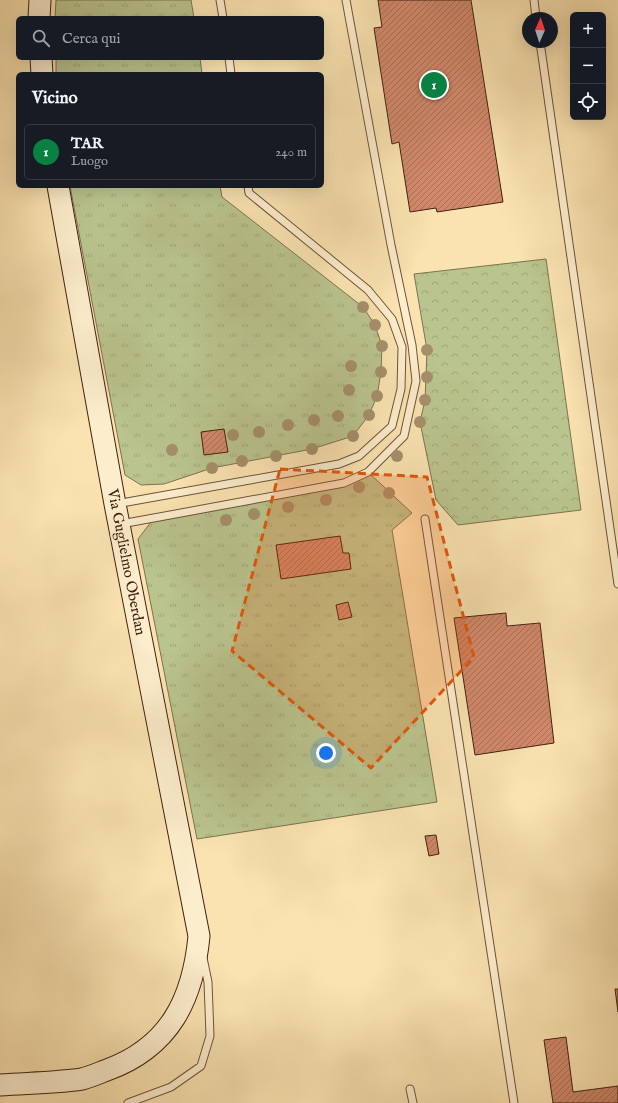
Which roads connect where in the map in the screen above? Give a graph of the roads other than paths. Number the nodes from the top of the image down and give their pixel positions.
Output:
1 (40, 0) edge
2 (220, 0) edge
3 (346, 0) edge
4 (534, 0) edge
5 (535, 12) edge
6 (39, 16) edge
7 (223, 16) edge
8 (541, 48) edge
9 (41, 60) edge
10 (229, 60) edge
11 (42, 72) edge
12 (232, 72) edge
13 (58, 188) edge
14 (248, 188) edge
15 (115, 504) junction
16 (425, 519) dead end
17 (119, 525) junction
18 (618, 584) edge
19 (199, 936) junction
20 (0, 1085) edge
21 (410, 1089) dead end
22 (128, 1103) edge
23 (412, 1103) edge
24 (514, 1103) edge

1 - 6 main road
2 - 7 lane
3 - 17 lane
4 - 5 lane
8 - 18 lane
9 - 11 main road
10 - 12 lane
13 - 15 main road, Via Guglielmo Oberdan
14 - 15 lane
15 - 17 main road, Via Guglielmo Oberdan
16 - 24 lane
17 - 19 main road, Via Guglielmo Oberdan
19 - 20 main road, Via Guglielmo Oberdan
19 - 22 lane, Via Guglielmo Oberdan
21 - 23 lane

